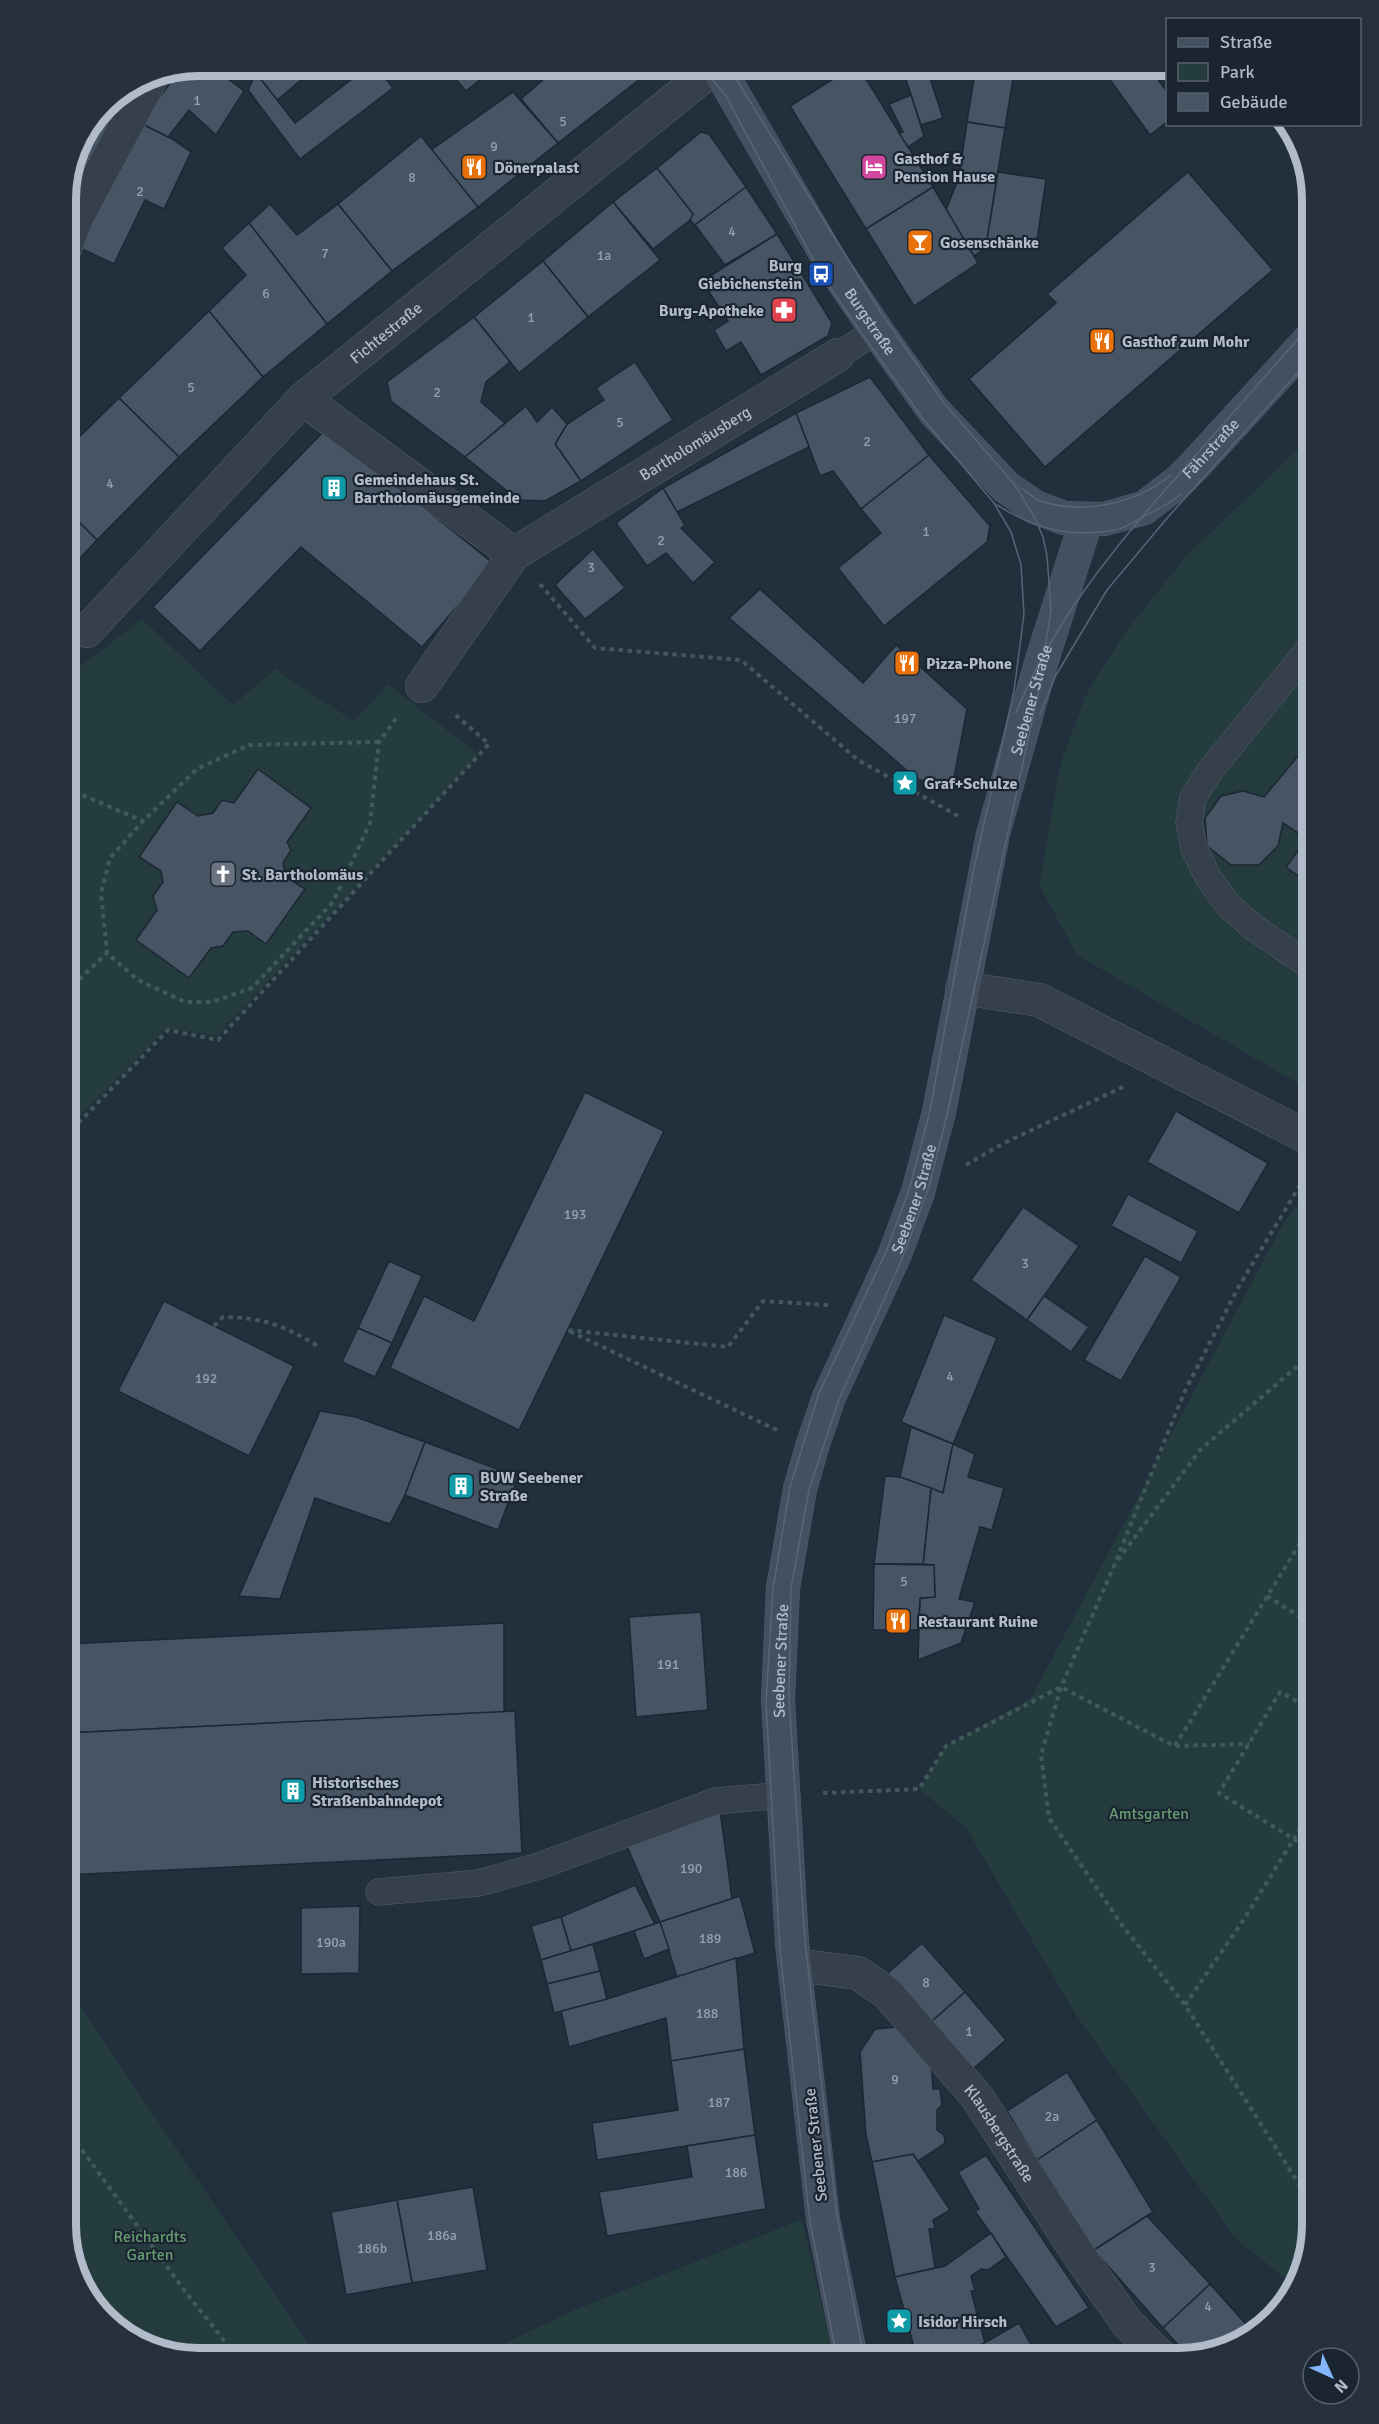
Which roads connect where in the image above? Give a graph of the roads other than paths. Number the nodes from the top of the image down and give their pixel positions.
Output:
1 (703, 77) edge
2 (722, 77) edge
3 (146, 89) edge
4 (77, 217) edge
5 (877, 331) junction
6 (1302, 348) edge
7 (838, 355) joint
8 (303, 399) junction
9 (1083, 519) junction
10 (514, 554) junction
11 (87, 631) dead end
12 (1302, 658) edge
13 (423, 686) road end
14 (1302, 960) edge
15 (962, 988) junction
16 (1302, 1134) edge
17 (784, 1795) junction
18 (379, 1892) dead end
19 (795, 1965) junction
20 (849, 2348) edge
21 (1152, 2348) edge

1 - 8 street, Fichtestraße
2 - 5 street, Burgstraße
3 - 4 street
5 - 7 lane, Bartholomäusberg
5 - 9 street, Burgstraße
6 - 9 street, Fährstraße
7 - 10 street, Bartholomäusberg
8 - 10 street
8 - 11 street, Fichtestraße
9 - 15 street, Seebener Straße
10 - 13 street, Bartholomäusberg
12 - 14 lane
15 - 16 street
15 - 17 street, Seebener Straße
17 - 18 lane
17 - 19 street, Seebener Straße
19 - 20 street, Seebener Straße
19 - 21 street, Klausbergstraße

